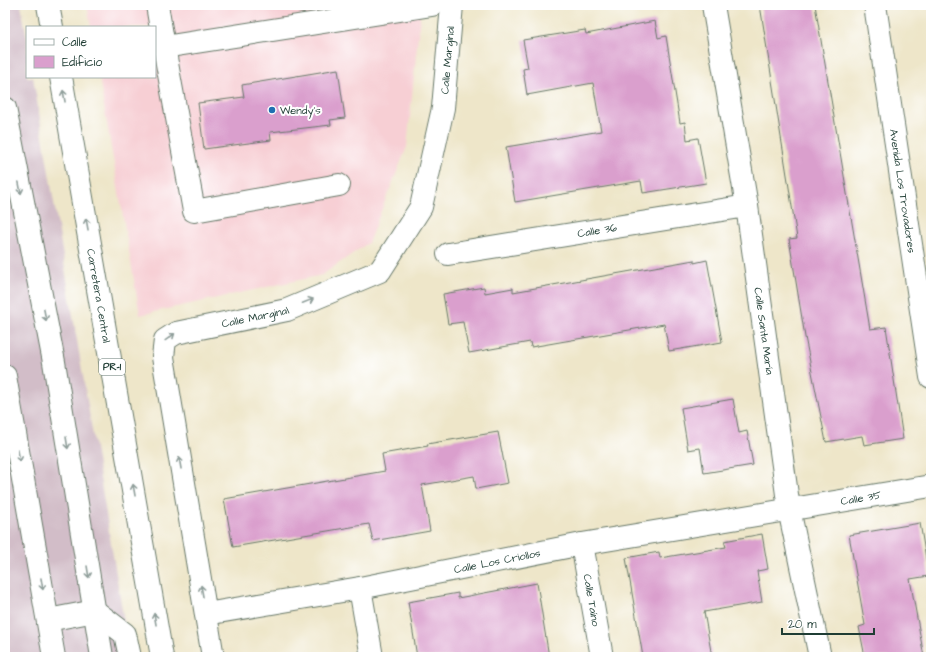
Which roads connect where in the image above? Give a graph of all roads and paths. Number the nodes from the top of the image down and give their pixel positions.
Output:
1 (48, 5) edge
2 (157, 5) edge
3 (432, 5) edge
4 (452, 5) edge
5 (713, 5) edge
6 (875, 5) edge
7 (52, 26) edge
8 (164, 47) junction
9 (61, 78) edge
10 (5, 108) edge
11 (339, 185) dead end
12 (747, 206) junction
13 (448, 254) dead end
14 (5, 376) edge
15 (931, 377) edge
16 (931, 486) edge
17 (789, 509) junction
18 (582, 544) junction
19 (360, 588) junction
20 (95, 611) junction
21 (206, 614) junction
22 (48, 620) junction
23 (54, 657) edge
24 (102, 657) edge
25 (130, 657) edge
26 (162, 657) edge
27 (213, 657) edge
28 (372, 657) edge
29 (602, 657) edge
30 (820, 657) edge

1 - 7 street
2 - 8 street
3 - 8 street
21 -> 4 street, Calle Marginal
5 - 12 street, Calle Santa María
6 - 15 street, Avenida Los Trovadores
8 - 11 street
26 -> 9 street, Carretera Central / PR-1
10 -> 20 street
12 - 13 street, Calle 36
12 - 17 street, Calle Santa María
14 -> 22 street
16 - 17 street, Calle 35
17 - 18 street, Calle Los Criollos
17 - 30 street, Calle Santa María
18 - 19 street, Calle Los Criollos
18 - 29 street, Calle Taíno
19 - 21 street, Calle Los Criollos
19 - 28 street
20 - 22 street
20 - 24 street
20 - 25 street
21 - 27 street, Calle Marginal
22 - 23 street

